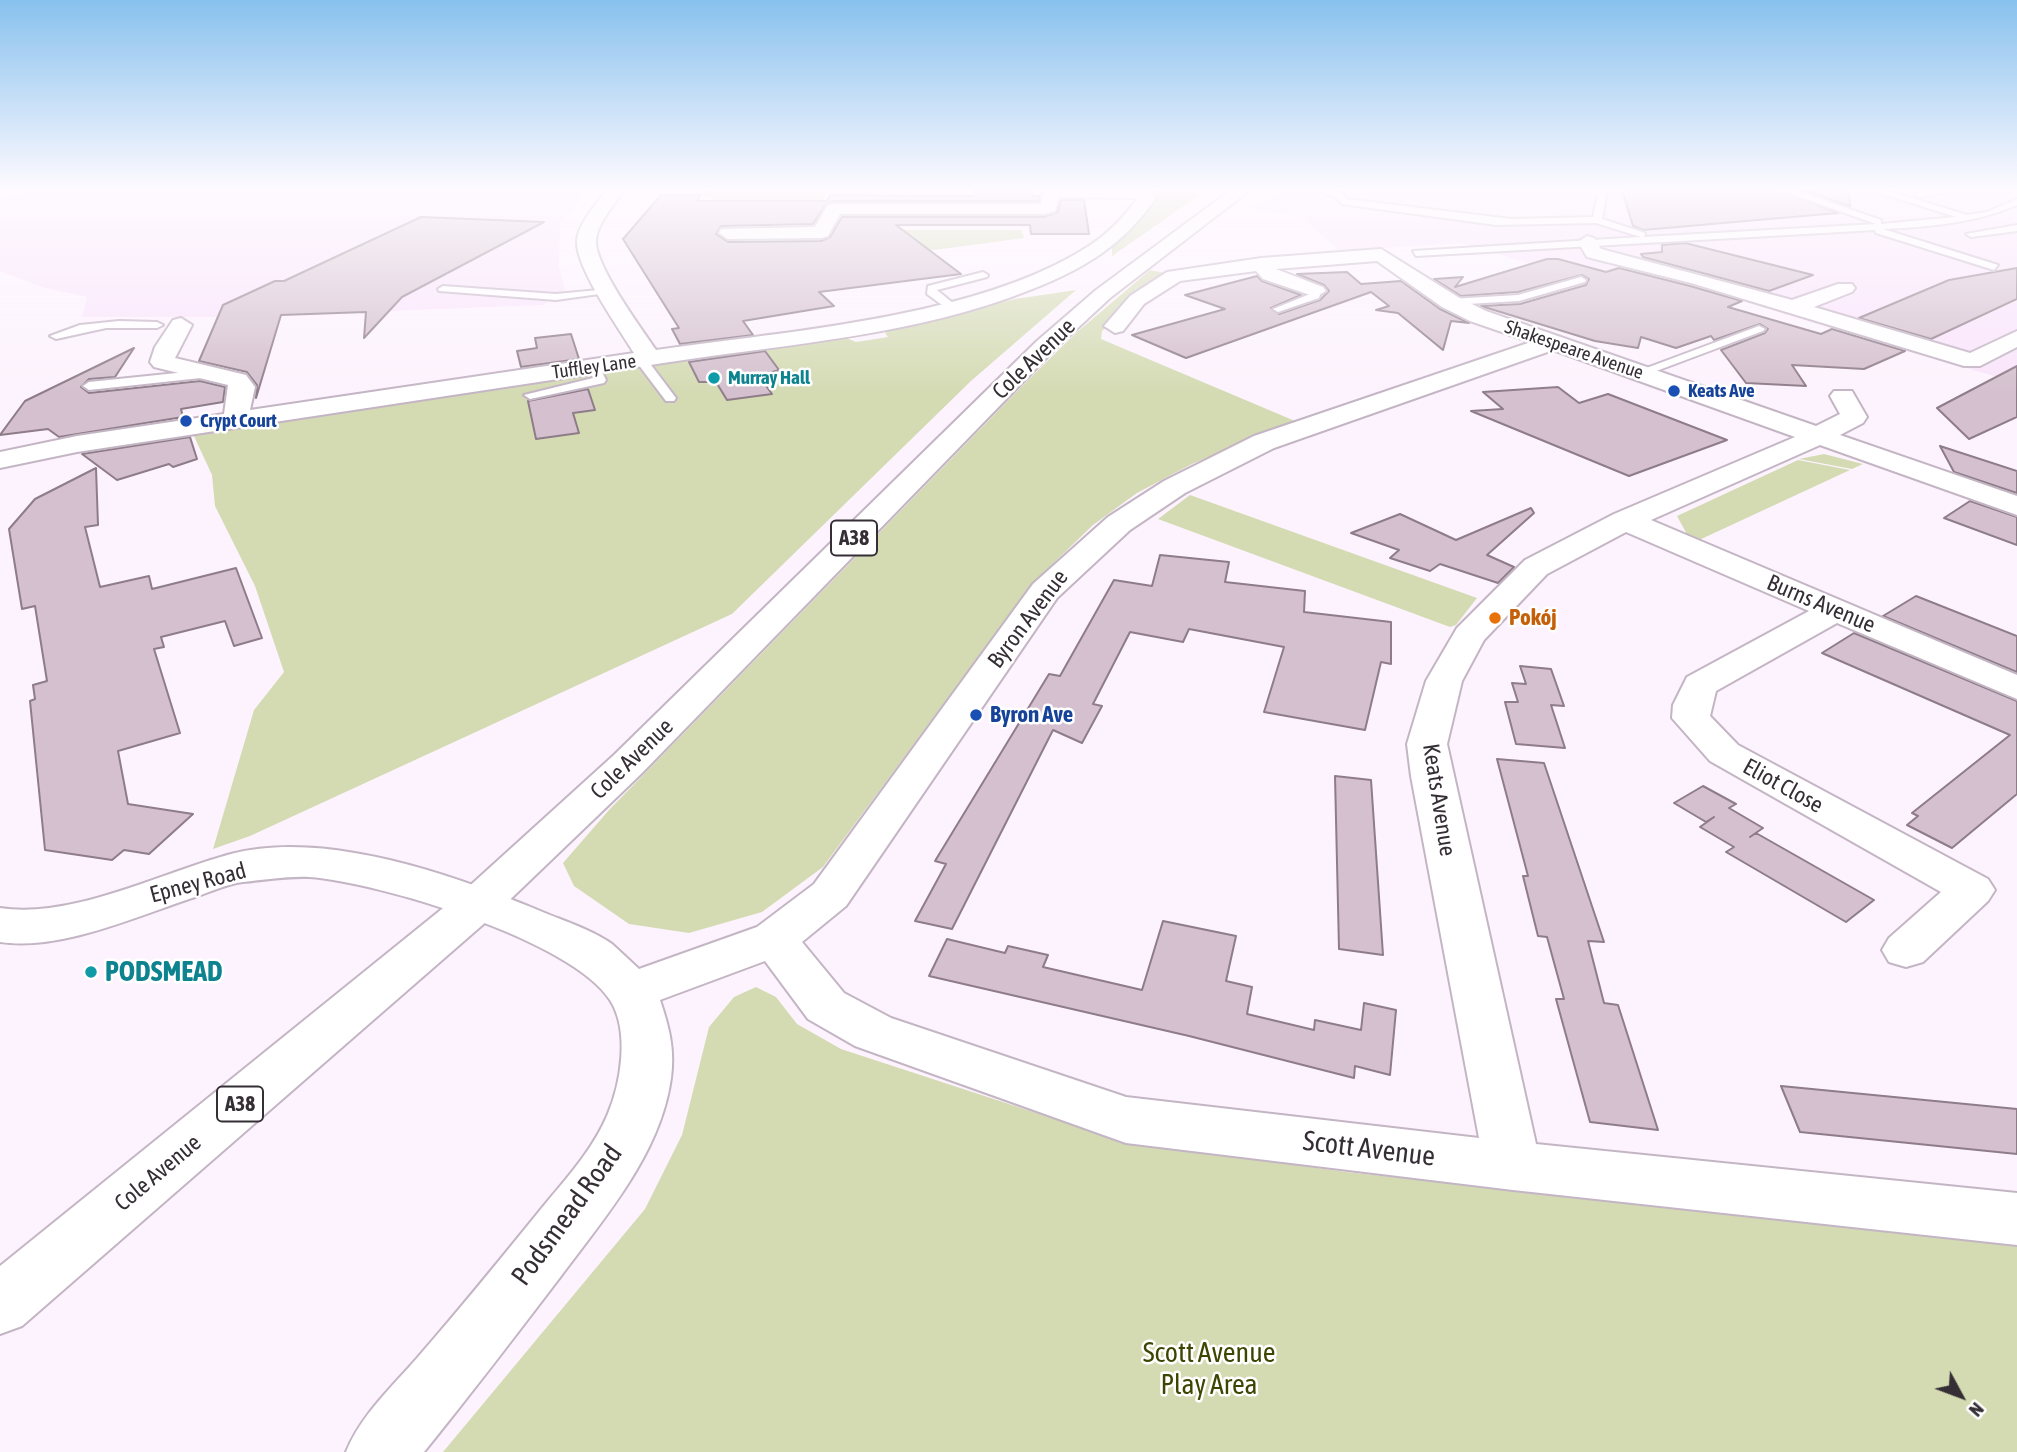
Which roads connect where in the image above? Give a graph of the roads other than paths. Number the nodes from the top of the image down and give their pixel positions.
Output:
1 (591, 258) edge
2 (1080, 258) edge
3 (1152, 258) edge
4 (1344, 258) edge
5 (1385, 258) edge
6 (1613, 258) edge
7 (1965, 258) edge
8 (1261, 264) junction
9 (1994, 267) dead end
10 (1720, 270) dead end
11 (983, 275) dead end
12 (1698, 279) junction
13 (1581, 280) dead end
14 (1845, 288) dead end
15 (443, 289) dead end
16 (1315, 291) joint
17 (609, 292) junction
18 (1450, 302) junction
19 (950, 306) junction
20 (1793, 307) junction
21 (1278, 309) dead end
22 (169, 325) junction
23 (206, 325) dead end
24 (1115, 326) dead end
25 (1759, 329) dead end
26 (56, 336) dead end
27 (2017, 338) edge
28 (1551, 343) junction
29 (645, 359) junction
30 (594, 367) junction
31 (1639, 373) junction
32 (206, 374) junction
33 (89, 386) dead end
34 (530, 395) dead end
35 (1843, 396) dead end
36 (670, 398) dead end
37 (235, 421) junction
38 (1820, 436) junction
39 (0, 460) edge
40 (2017, 506) edge
41 (1625, 520) junction
42 (1836, 610) junction
43 (2017, 688) edge
44 (479, 903) junction
45 (0, 925) edge
46 (774, 939) junction
47 (1906, 950) dead end
48 (632, 991) junction
49 (1513, 1166) junction
50 (2017, 1219) edge
51 (0, 1305) edge
52 (380, 1452) edge

1 - 17 main road
2 - 19 main road, Tuffley Lane
3 - 44 main road, Cole Avenue / A38
4 - 8 main road, Shakespeare Avenue
5 - 18 main road, Shakespeare Avenue
6 - 12 main road
7 - 9 lane
8 - 16 main road
8 - 24 main road
10 - 12 main road
11 - 19 lane
12 - 20 main road
13 - 18 lane
14 - 20 main road
15 - 17 lane
16 - 21 lane
17 - 29 main road
18 - 28 main road, Shakespeare Avenue
19 - 29 main road, Tuffley Lane
20 - 27 main road
22 - 23 main road
22 - 26 lane
22 - 32 main road
25 - 31 lane
28 - 31 main road, Shakespeare Avenue
28 - 46 main road, Byron Avenue
29 - 30 main road, Tuffley Lane
29 - 36 lane
30 - 34 lane
30 - 37 main road, Tuffley Lane
31 - 38 main road, Shakespeare Avenue
32 - 33 lane
32 - 37 main road
35 - 38 main road, Keats Avenue
37 - 39 main road, Tuffley Lane
38 - 40 main road, Shakespeare Avenue
38 - 41 main road, Keats Avenue
41 - 42 main road, Burns Avenue
41 - 49 main road, Keats Avenue
42 - 43 main road, Burns Avenue
42 - 47 main road, Eliot Close
44 - 45 main road, Epney Road
44 - 48 main road, Podsmead Road
44 - 51 main road, Cole Avenue / A38
46 - 48 main road, Byron Avenue
46 - 49 main road, Scott Avenue
48 - 52 main road, Podsmead Road
49 - 50 main road, Scott Avenue

